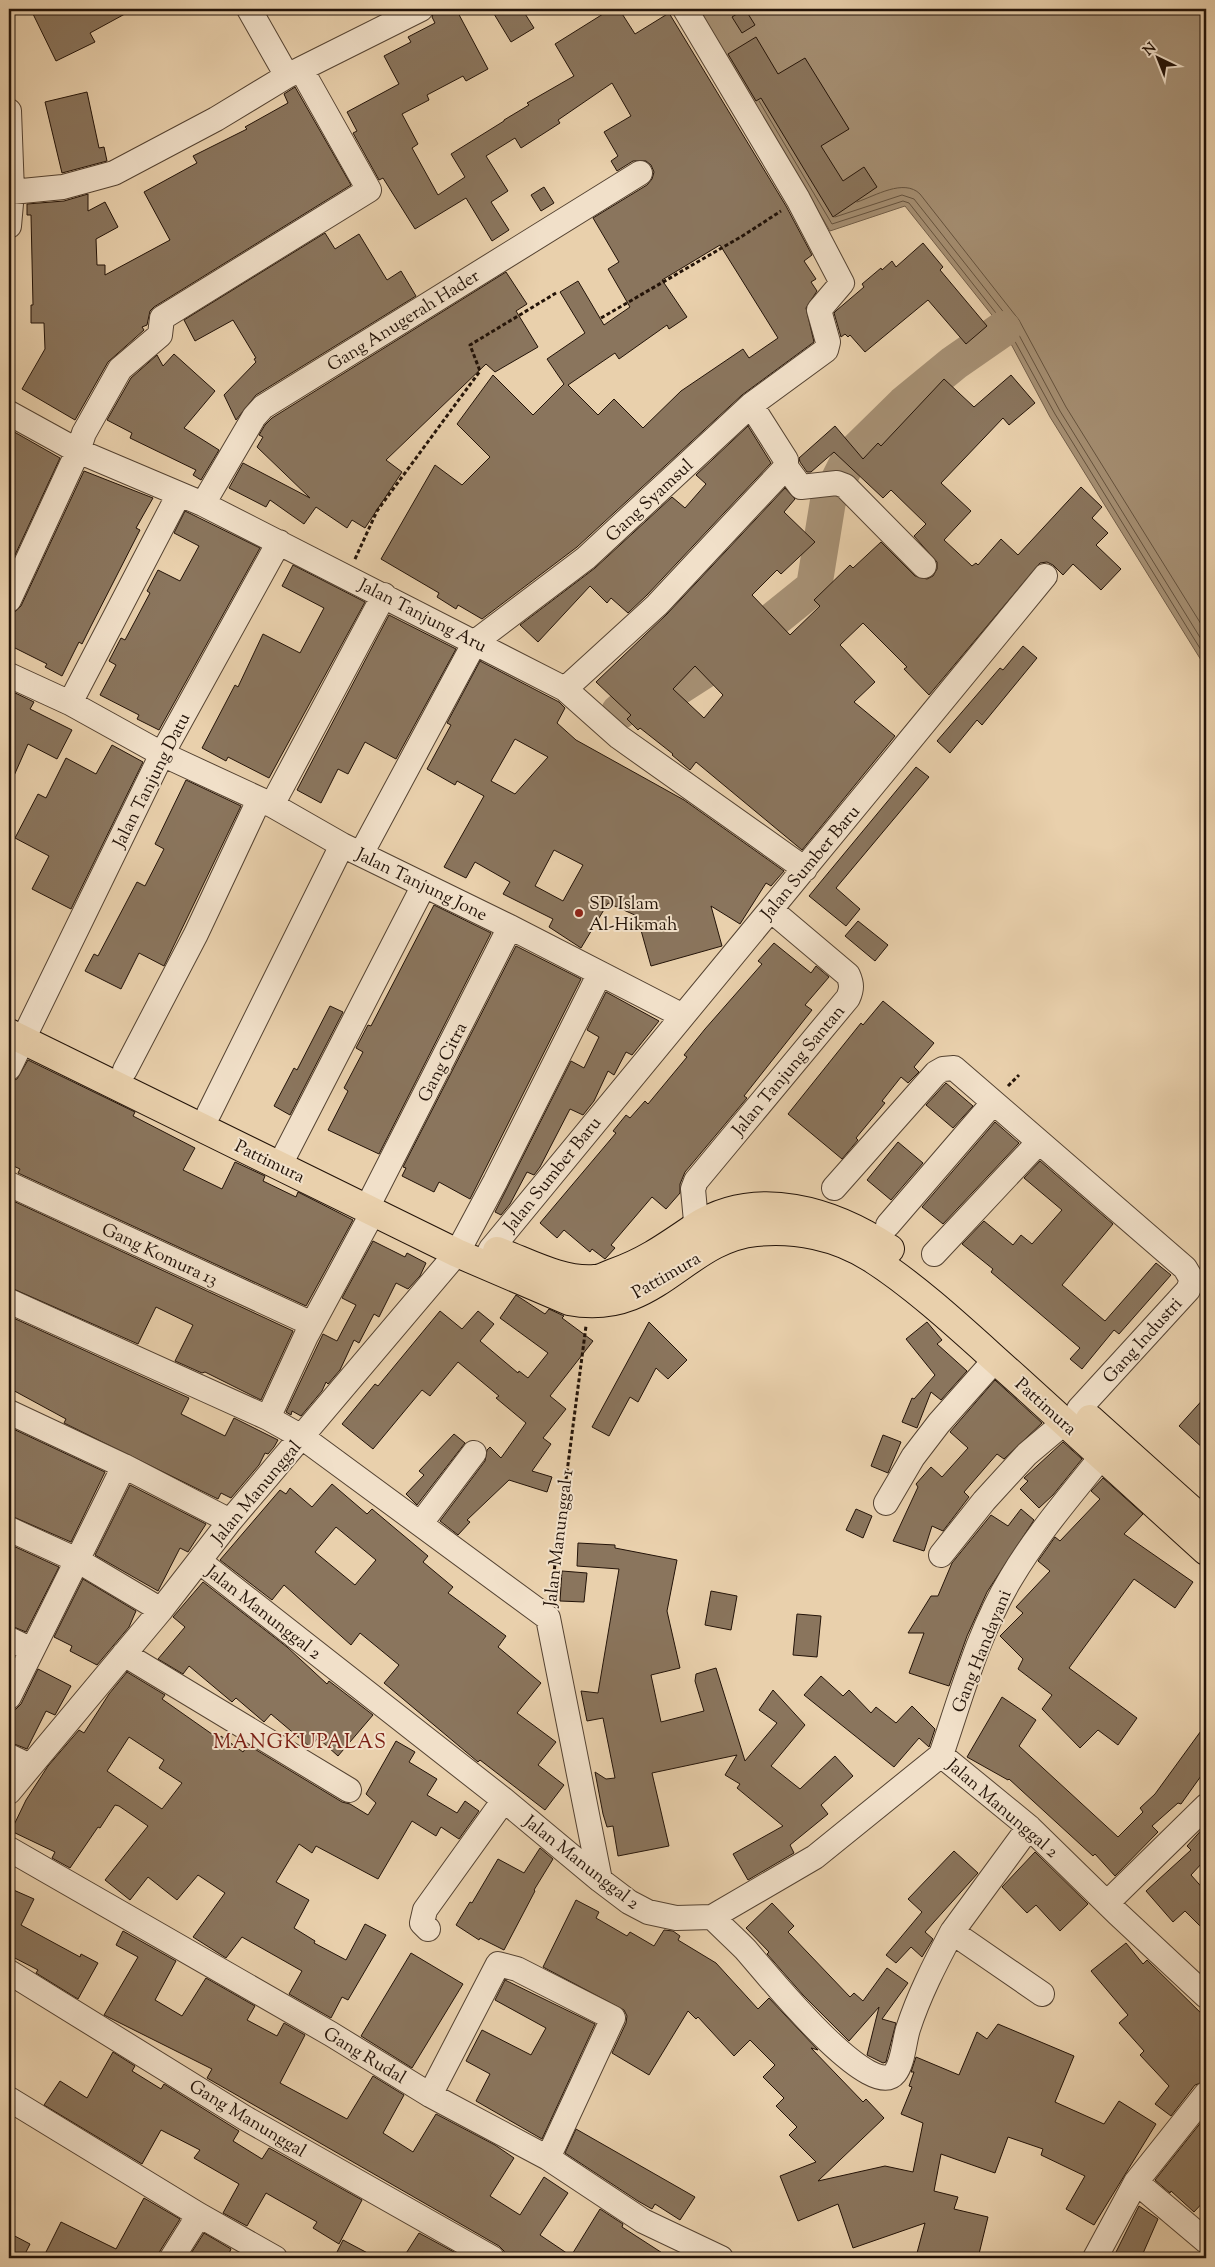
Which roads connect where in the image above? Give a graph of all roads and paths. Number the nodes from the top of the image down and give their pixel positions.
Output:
1 (249, 9) edge
2 (421, 9) edge
3 (685, 9) edge
4 (294, 73) junction
5 (9, 111) edge
6 (10, 155) edge
7 (640, 173) dead end
8 (12, 192) junction
9 (798, 199) junction
10 (9, 226) edge
11 (556, 293) dead end
12 (601, 318) dead end
13 (751, 405) junction
14 (9, 413) edge
15 (78, 450) junction
16 (786, 466) junction
17 (179, 494) junction
18 (204, 504) junction
19 (279, 542) junction
20 (924, 566) dead end
21 (347, 576) junction
22 (1045, 576) dead end
23 (384, 595) junction
24 (9, 600) edge
25 (475, 642) junction
26 (9, 674) edge
27 (566, 689) junction
28 (70, 704) junction
29 (162, 754) junction
30 (266, 803) junction
31 (352, 850) junction
32 (805, 869) junction
33 (424, 885) junction
34 (771, 910) junction
35 (510, 927) junction
36 (599, 975) junction
37 (681, 1015) junction
38 (18, 1027) edge
39 (9, 1068) edge
40 (125, 1070) junction
41 (992, 1103) junction
42 (209, 1113) junction
43 (1038, 1143) junction
44 (286, 1153) junction
45 (9, 1184) edge
46 (834, 1188) dead end
47 (373, 1204) junction
48 (888, 1225) dead end
49 (696, 1226) junction
50 (461, 1245) junction
51 (934, 1254) dead end
52 (699, 1255) junction
53 (487, 1256) junction
54 (9, 1301) edge
55 (589, 1304) junction
56 (312, 1324) junction
57 (995, 1360) junction
58 (1040, 1387) junction
59 (9, 1412) edge
60 (1072, 1416) junction
61 (268, 1418) junction
62 (302, 1436) junction
63 (474, 1453) dead end
64 (1102, 1456) junction
65 (124, 1466) junction
66 (886, 1503) dead end
67 (230, 1521) junction
68 (420, 1522) junction
69 (1206, 1523) edge
70 (9, 1529) edge
71 (1206, 1551) edge
72 (941, 1555) dead end
73 (77, 1560) junction
74 (199, 1561) junction
75 (161, 1610) junction
76 (548, 1618) junction
77 (9, 1639) edge
78 (32, 1650) junction
79 (124, 1654) junction
80 (9, 1697) edge
81 (941, 1755) junction
82 (9, 1756) edge
83 (30, 1766) junction
84 (349, 1790) dead end
85 (9, 1792) edge
86 (504, 1800) junction
87 (1206, 1806) edge
88 (1029, 1827) junction
89 (9, 1849) edge
90 (600, 1880) junction
91 (1107, 1903) junction
92 (712, 1917) junction
93 (428, 1929) dead end
94 (952, 1932) junction
95 (9, 1972) edge
96 (1042, 1994) dead end
97 (1206, 1996) edge
98 (1206, 2094) edge
99 (430, 2095) junction
100 (9, 2099) edge
101 (548, 2158) junction
102 (1136, 2182) junction
103 (199, 2215) junction
104 (1206, 2240) edge
105 (172, 2258) edge
106 (275, 2258) edge
107 (492, 2258) edge
108 (721, 2258) edge
109 (1095, 2258) edge

1 - 4 street
2 - 4 street
3 - 9 street
4 - 8 street
4 - 15 street
5 - 6 street
6 - 8 street
7 - 18 street, Gang Anugerah Hader
8 - 10 street
9 - 12 path
9 - 13 street, Gang Syamsul
11 - 21 path
13 - 16 street
13 - 25 street, Gang Syamsul
14 - 15 street, Jalan Tanjung Aru
15 - 17 street, Jalan Tanjung Aru
15 - 24 street
16 - 20 street
16 - 27 street
17 - 18 street, Jalan Tanjung Aru
17 - 28 street
18 - 19 street, Jalan Tanjung Aru
19 - 21 street, Jalan Tanjung Aru
19 - 29 street, Jalan Tanjung Datu
21 - 23 street, Jalan Tanjung Aru
22 - 32 street, Jalan Sumber Baru
23 - 25 street, Jalan Tanjung Aru
23 - 30 street
25 - 27 street, Jalan Tanjung Aru
25 - 31 street
26 - 28 street, Jalan Tanjung Jone
27 - 32 street, Jalan Tanjung Aru
28 - 29 street, Jalan Tanjung Jone
29 - 30 street, Jalan Tanjung Jone
29 - 38 street, Jalan Tanjung Datu
30 - 31 street, Jalan Tanjung Jone
30 - 40 street
31 - 33 street, Jalan Tanjung Jone
31 - 42 street
32 - 34 street, Jalan Sumber Baru
33 - 35 street, Jalan Tanjung Jone
33 - 44 street
34 - 37 street, Jalan Sumber Baru
34 - 49 street, Jalan Tanjung Santan
35 - 36 street, Jalan Tanjung Jone
35 - 47 street, Gang Citra
36 - 37 street, Jalan Tanjung Jone
36 - 50 street, Jalan Manunggal
37 - 53 street, Jalan Sumber Baru
38 - 39 street, Jalan Tanjung Datu
38 - 40 main road, Pattimura
38 - 47 main road, Pattimura
40 - 42 main road, Pattimura
41 - 43 street
41 - 46 street
41 - 48 street
42 - 44 main road, Pattimura
43 - 51 street
43 - 60 street, Gang Industri
44 - 47 main road, Pattimura
45 - 56 street, Gang Komura 13
47 - 50 main road, Pattimura
47 - 56 street, Gang Citra
49 - 52 street, Jalan Tanjung Santan
49 - 53 main road, Pattimura
49 - 58 main road, Pattimura
50 - 53 main road, Pattimura
50 - 62 street, Jalan Manunggal
52 - 55 main road, Pattimura
52 - 57 main road, Pattimura
53 - 55 main road, Pattimura
54 - 61 street, Jalan Manunggal 1
55 - 76 path, Jalan Manunggal 1
56 - 61 street, Gang Citra
57 - 58 main road, Pattimura
57 - 66 street
58 - 60 main road, Pattimura
59 - 65 street
60 - 64 main road, Pattimura
60 - 69 main road, Pattimura
60 - 72 street
61 - 62 street, Jalan Manunggal 1
62 - 67 street, Jalan Manunggal
62 - 68 street, Jalan Manunggal 1
63 - 68 street
64 - 71 main road, Pattimura
64 - 81 street, Gang Handayani
65 - 67 street
65 - 73 street
67 - 74 street, Jalan Manunggal
68 - 76 street, Jalan Manunggal 1
70 - 73 street
73 - 75 street
73 - 78 street
74 - 75 street, Jalan Manunggal
74 - 86 street, Jalan Manunggal 2
75 - 79 street, Jalan Manunggal
76 - 90 street
77 - 78 street
78 - 80 street
79 - 83 street, Jalan Manunggal
79 - 84 street
81 - 88 street, Jalan Manunggal 2
81 - 92 street, Jalan Manunggal 2
82 - 83 street
83 - 85 street, Jalan Manunggal
86 - 90 street, Jalan Manunggal 2
86 - 93 street
87 - 91 street
88 - 91 street, Jalan Manunggal 2
88 - 94 street
89 - 99 street, Gang Rudal
90 - 92 street, Jalan Manunggal 2
91 - 97 street, Jalan Manunggal 2
92 - 94 street
94 - 96 street
95 - 107 street, Gang Manunggal
98 - 102 street
99 - 101 street, Gang Rudal
99 - 101 street
100 - 103 street
101 - 108 street, Gang Rudal
102 - 104 street
102 - 109 street
103 - 105 street
103 - 106 street

